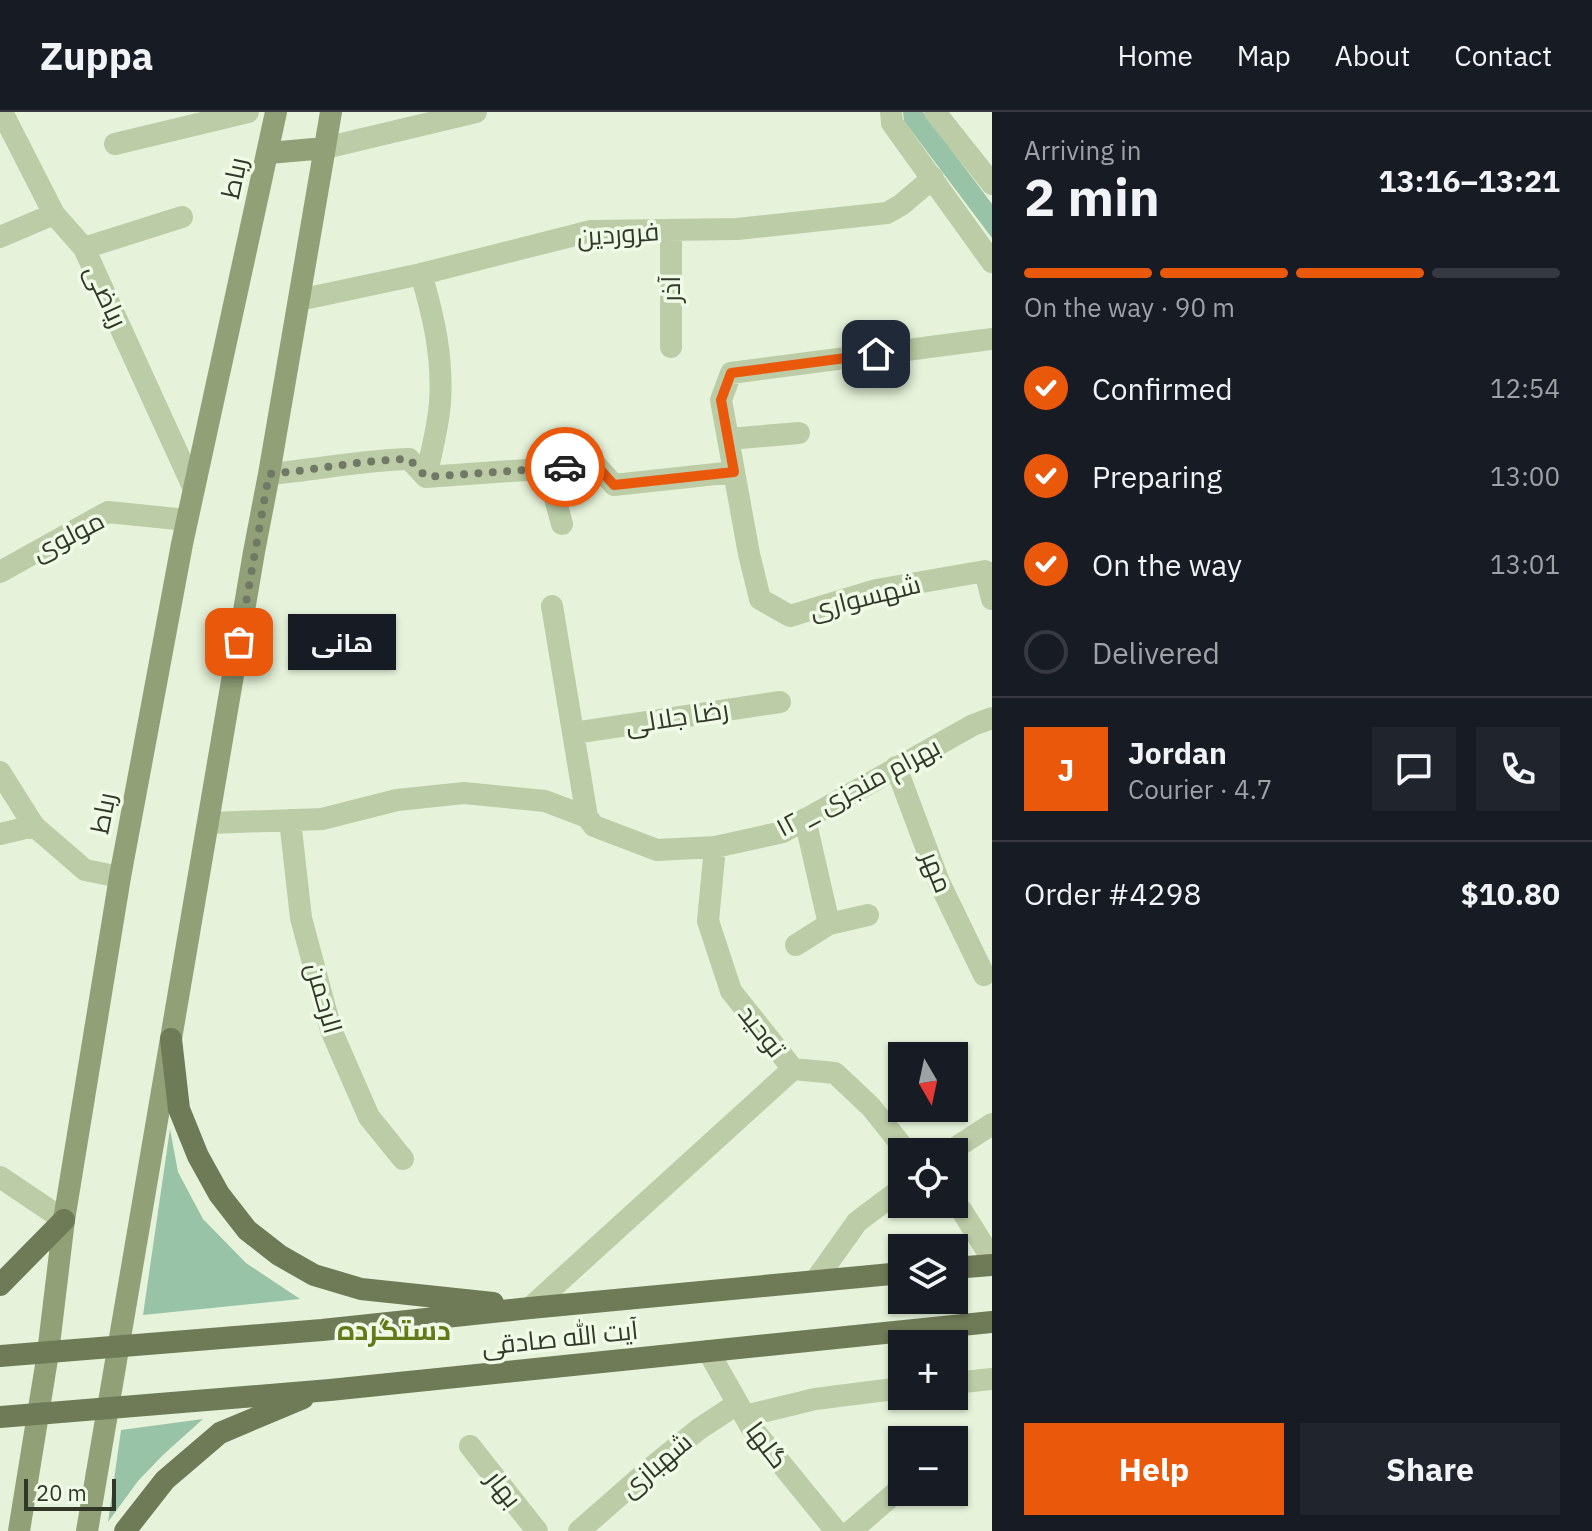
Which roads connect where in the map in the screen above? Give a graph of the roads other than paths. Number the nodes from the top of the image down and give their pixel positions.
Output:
1 (1, 112) edge
2 (248, 112) edge
3 (276, 112) edge
4 (331, 112) edge
5 (476, 112) edge
6 (891, 112) edge
7 (935, 112) edge
8 (115, 144) dead end
9 (325, 148) junction
10 (269, 153) junction
11 (933, 178) junction
12 (992, 184) edge
13 (54, 214) junction
14 (182, 217) dead end
15 (671, 231) junction
16 (0, 237) edge
17 (84, 248) junction
18 (992, 262) edge
19 (421, 274) junction
20 (299, 300) junction
21 (992, 339) edge
22 (671, 347) dead end
23 (799, 433) dead end
24 (728, 439) junction
25 (547, 469) junction
26 (734, 472) junction
27 (269, 474) junction
28 (426, 477) junction
29 (194, 489) junction
30 (187, 520) junction
31 (562, 524) dead end
32 (0, 572) edge
33 (992, 599) edge
34 (552, 606) dead end
35 (780, 702) dead end
36 (992, 718) edge
37 (574, 733) junction
38 (896, 767) junction
39 (0, 772) edge
40 (587, 817) junction
41 (805, 819) junction
42 (290, 820) junction
43 (209, 823) junction
44 (34, 826) junction
45 (0, 834) edge
46 (715, 847) junction
47 (120, 877) junction
48 (868, 915) dead end
49 (829, 924) junction
50 (796, 945) dead end
51 (984, 975) dead end
52 (171, 1039) junction
53 (793, 1069) junction
54 (992, 1124) edge
55 (896, 1138) edge
56 (968, 1140) edge
57 (403, 1159) dead end
58 (1, 1181) edge
59 (888, 1199) edge
60 (966, 1218) edge
61 (64, 1220) junction
62 (992, 1262) edge
63 (968, 1266) edge
64 (888, 1274) edge
65 (815, 1281) junction
66 (0, 1285) edge
67 (530, 1308) junction
68 (992, 1322) edge
69 (118, 1347) junction
70 (708, 1351) junction
71 (48, 1353) junction
72 (0, 1356) edge
73 (992, 1379) edge
74 (968, 1382) edge
75 (321, 1390) junction
76 (888, 1390) edge
77 (108, 1408) junction
78 (741, 1410) junction
79 (39, 1414) junction
80 (0, 1417) edge
81 (470, 1446) dead end
82 (888, 1499) edge
83 (19, 1531) edge
84 (87, 1531) edge
85 (125, 1531) edge
86 (537, 1531) edge
87 (579, 1531) edge
88 (836, 1531) edge
89 (851, 1531) edge

1 - 13 street, ریاضی
2 - 8 street
3 - 10 main road, رباط
4 - 9 main road
5 - 9 street
6 - 11 street
7 - 12 street
9 - 10 main road
9 - 20 main road
10 - 29 main road, رباط
11 - 15 street, فروردین
11 - 18 street
13 - 16 street
13 - 17 street, ریاضی
14 - 17 street
15 - 19 street, فروردین
15 - 22 street, آذر
17 - 29 street, ریاضی
19 - 20 street, فروردین
19 - 28 street
20 - 27 main road
21 - 24 street, شهسواری
23 - 24 street
24 - 26 street, شهسواری
25 - 26 street
25 - 28 street
25 - 31 street
26 - 33 street, شهسواری
27 - 28 street
27 - 43 main road
29 - 30 main road, رباط
30 - 32 street, مولوی
30 - 47 main road, رباط
34 - 37 street
35 - 37 street, رضا جلالی
36 - 38 street, ۱۲ _ بهرام منجزی
37 - 40 street
38 - 41 street, ۱۲ _ بهرام منجزی
38 - 51 street, مهر
39 - 44 street
40 - 42 street, ۱۲ _ بهرام منجزی
40 - 46 street, ۱۲ _ بهرام منجزی
41 - 46 street, ۱۲ _ بهرام منجزی
41 - 49 street
42 - 43 street, ۱۲ _ بهرام منجزی
42 - 57 street, الرحمن
43 - 52 main road
44 - 45 street
44 - 47 street
46 - 53 street, توحید
47 - 61 main road, رباط
48 - 49 street
49 - 50 street
52 - 67 main road
52 - 69 main road
53 - 55 street, توحید
53 - 67 street
54 - 56 street
58 - 61 street
59 - 65 street
60 - 62 street
61 - 66 main road
61 - 71 main road, رباط
62 - 63 main road
64 - 65 main road, آیت الله صادقی
65 - 67 main road, آیت الله صادقی
67 - 69 main road, آیت الله صادقی
68 - 70 main road, آیت الله صادقی
69 - 71 main road, آیت الله صادقی
69 - 77 main road
70 - 75 main road, آیت الله صادقی
70 - 78 street, گلها
71 - 72 main road, آیت الله صادقی
71 - 79 main road, رباط
73 - 74 street
75 - 77 main road, آیت الله صادقی
75 - 85 main road
76 - 78 street, شهبازی
77 - 79 main road, آیت الله صادقی
77 - 84 main road
78 - 87 street, شهبازی
78 - 88 street, گلها
79 - 80 main road, آیت الله صادقی
79 - 83 main road, رباط
81 - 86 street, بهار
82 - 89 street

